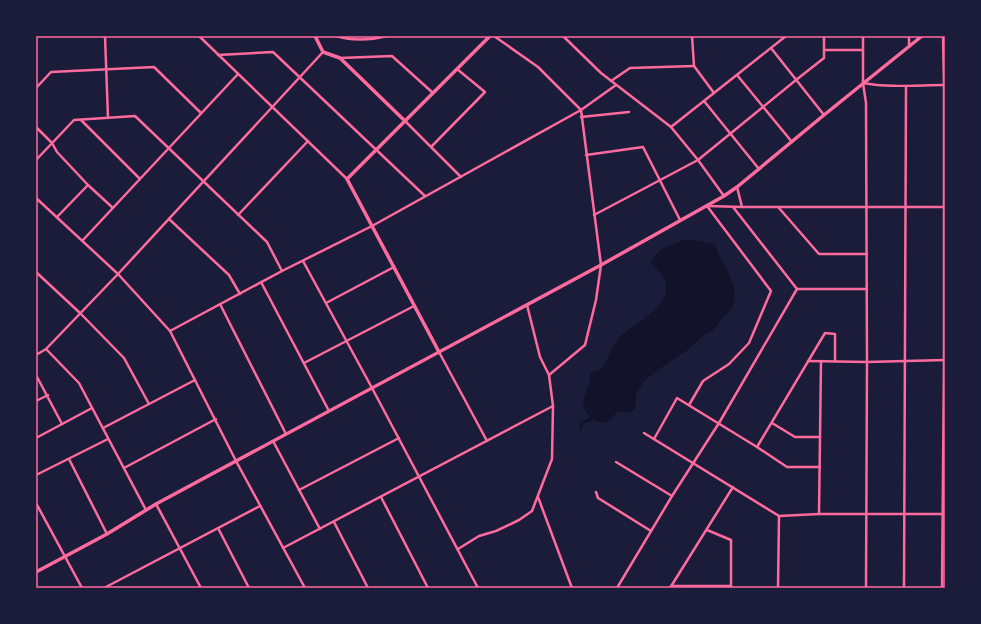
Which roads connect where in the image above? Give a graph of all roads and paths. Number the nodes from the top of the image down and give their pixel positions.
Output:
1 (105, 36) edge
2 (199, 36) edge
3 (315, 36) edge
4 (336, 36) edge
5 (387, 36) edge
6 (490, 36) edge
7 (494, 36) edge
8 (563, 36) edge
9 (692, 36) edge
10 (786, 36) edge
11 (824, 36) edge
12 (863, 36) edge
13 (908, 36) edge
14 (922, 36) edge
15 (943, 36) edge
16 (909, 46) junction
17 (771, 48) junction
18 (824, 50) junction
19 (863, 50) junction
20 (323, 52) junction
21 (218, 55) junction
22 (340, 58) junction
23 (694, 66) junction
24 (457, 68) junction
25 (106, 69) junction
26 (238, 74) junction
27 (737, 75) junction
28 (300, 78) junction
29 (796, 80) junction
30 (611, 81) junction
31 (864, 83) junction
32 (616, 85) junction
33 (944, 85) edge
34 (906, 86) junction
35 (36, 88) edge
36 (433, 93) junction
37 (714, 93) junction
38 (704, 101) junction
39 (764, 106) junction
40 (272, 108) junction
41 (580, 110) junction
42 (629, 112) dead end
43 (201, 113) junction
44 (824, 115) junction
45 (581, 117) junction
46 (108, 118) junction
47 (81, 119) junction
48 (405, 121) junction
49 (36, 127) edge
50 (671, 127) junction
51 (731, 134) junction
52 (308, 141) junction
53 (792, 142) junction
54 (52, 143) junction
55 (431, 147) junction
56 (169, 148) junction
57 (376, 150) junction
58 (586, 155) junction
59 (36, 160) edge
60 (698, 160) junction
61 (759, 169) junction
62 (461, 177) junction
63 (140, 179) junction
64 (347, 179) junction
65 (660, 180) junction
66 (203, 182) junction
67 (88, 184) junction
68 (737, 187) junction
69 (426, 196) junction
70 (724, 196) junction
71 (36, 198) edge
72 (707, 206) junction
73 (733, 207) junction
74 (742, 207) junction
75 (778, 207) junction
76 (866, 207) junction
77 (905, 207) junction
78 (944, 207) edge
79 (113, 208) junction
80 (238, 215) junction
81 (594, 215) junction
82 (57, 217) junction
83 (169, 219) junction
84 (680, 220) junction
85 (372, 226) junction
86 (83, 240) junction
87 (867, 254) junction
88 (303, 261) junction
89 (601, 265) junction
90 (394, 267) junction
91 (282, 271) junction
92 (36, 272) edge
93 (118, 274) junction
94 (261, 282) junction
95 (797, 289) junction
96 (867, 290) junction
97 (240, 294) junction
98 (326, 303) junction
99 (220, 304) junction
100 (527, 305) junction
101 (414, 306) junction
102 (80, 313) junction
103 (170, 331) junction
104 (347, 341) junction
105 (46, 349) junction
106 (439, 352) junction
107 (36, 355) edge
108 (906, 360) junction
109 (945, 360) edge
110 (808, 361) junction
111 (821, 361) junction
112 (835, 361) junction
113 (867, 362) junction
114 (304, 363) junction
115 (36, 375) edge
116 (549, 375) junction
117 (195, 380) junction
118 (372, 388) junction
119 (48, 395) junction
120 (36, 401) edge
121 (149, 404) junction
122 (689, 405) junction
123 (553, 406) junction
124 (92, 408) junction
125 (329, 411) junction
126 (216, 419) junction
127 (719, 423) junction
128 (772, 423) junction
129 (62, 424) junction
130 (102, 428) junction
131 (644, 433) dead end
132 (286, 434) junction
133 (820, 437) junction
134 (36, 438) edge
135 (399, 438) junction
136 (108, 439) junction
137 (654, 439) junction
138 (273, 441) junction
139 (487, 441) junction
140 (757, 447) junction
141 (69, 459) junction
142 (236, 461) junction
143 (616, 462) dead end
144 (694, 463) junction
145 (820, 467) junction
146 (124, 468) junction
147 (36, 475) edge
148 (419, 477) junction
149 (733, 487) junction
150 (299, 490) junction
151 (596, 492) dead end
152 (537, 496) junction
153 (672, 496) junction
154 (381, 497) junction
155 (36, 503) edge
156 (156, 504) junction
157 (260, 506) junction
158 (146, 510) junction
159 (820, 514) junction
160 (866, 514) junction
161 (906, 514) junction
162 (944, 514) edge
163 (779, 516) junction
164 (334, 522) junction
165 (218, 528) junction
166 (320, 529) junction
167 (706, 530) junction
168 (651, 531) junction
169 (107, 534) junction
170 (180, 548) junction
171 (283, 548) junction
172 (458, 549) junction
173 (65, 557) junction
174 (36, 572) edge
175 (670, 587) edge
176 (731, 587) edge
177 (82, 588) edge
178 (104, 588) edge
179 (201, 588) edge
180 (249, 588) edge
181 (305, 588) edge
182 (368, 588) edge
183 (428, 588) edge
184 (478, 588) edge
185 (572, 588) edge
186 (617, 588) edge
187 (778, 588) edge
188 (866, 588) edge
189 (904, 588) edge
190 (942, 588) edge

1 - 25 street
2 - 21 street
3 - 20 street
4 - 5 street
6 - 24 street
7 - 41 street
8 - 30 street
9 - 23 street
10 - 17 street
11 - 18 street
12 - 19 street
13 - 16 street
14 - 16 street
15 - 33 street
16 - 31 street
17 - 27 street
17 - 29 street
18 - 19 street
18 - 29 street
19 - 31 street
20 - 22 street
20 - 28 street
21 - 26 street
21 - 28 street
22 - 36 street
22 - 48 street
23 - 30 street
23 - 37 street
24 - 36 street
24 - 55 street
25 - 35 street
25 - 43 street
25 - 46 street
26 - 40 street
26 - 43 street
27 - 37 street
27 - 39 street
28 - 40 street
28 - 57 street
29 - 39 street
29 - 44 street
30 - 32 street
31 - 34 street
31 - 44 street
31 - 76 street
32 - 41 street
32 - 50 street
33 - 34 street
33 - 78 street
34 - 77 street
36 - 48 street
37 - 38 street
38 - 50 street
38 - 51 street
39 - 51 street
39 - 53 street
40 - 52 street
40 - 66 street
41 - 45 street
41 - 62 street
42 - 45 street
43 - 56 street
44 - 53 street
45 - 58 street
46 - 47 street
46 - 56 street
47 - 54 street
47 - 63 street
48 - 55 street
48 - 57 street
49 - 54 street
50 - 60 street
51 - 60 street
51 - 61 street
52 - 64 street
52 - 80 street
53 - 61 street
54 - 59 street
54 - 67 street
55 - 62 street
56 - 63 street
56 - 66 street
57 - 64 street
57 - 69 street
58 - 65 street
58 - 81 street
60 - 65 street
60 - 70 street
61 - 68 street
62 - 69 street
63 - 79 street
64 - 85 street
65 - 81 street
65 - 84 street
66 - 80 street
66 - 83 street
67 - 79 street
67 - 82 street
68 - 70 street
68 - 74 street
69 - 85 street
70 - 72 street
71 - 82 street
72 - 73 street
72 - 84 street
72 - 122 street
73 - 74 street
73 - 95 street
74 - 75 street
75 - 76 street
75 - 87 street
76 - 77 street
76 - 87 street
77 - 78 street
77 - 108 street
78 - 109 street
79 - 86 street
80 - 91 street
81 - 89 street
82 - 86 street
83 - 93 street
83 - 97 street
84 - 89 street
85 - 88 street
85 - 90 street
86 - 93 street
87 - 96 street
88 - 91 street
88 - 98 street
89 - 100 street
89 - 116 street
90 - 98 street
90 - 101 street
91 - 94 street
92 - 102 street
93 - 102 street
93 - 103 street
94 - 97 street
94 - 114 street
95 - 96 street
95 - 127 street
96 - 113 street
97 - 99 street
98 - 104 street
99 - 103 street
99 - 132 street
100 - 106 street
100 - 116 street
101 - 104 street
101 - 106 street
102 - 105 street
102 - 121 street
103 - 117 street
104 - 114 street
104 - 118 street
105 - 107 street
105 - 124 street
106 - 118 street
106 - 139 street
108 - 109 street
108 - 113 street
108 - 161 street
109 - 162 street
110 - 111 street
110 - 112 street
110 - 128 street
111 - 112 street
111 - 133 street
112 - 113 street
113 - 160 street
114 - 125 street
115 - 119 street
116 - 123 street
117 - 121 street
117 - 126 street
118 - 125 street
118 - 135 street
119 - 120 street
119 - 129 street
121 - 130 street
122 - 127 street
122 - 137 street
123 - 139 street
123 - 152 street
124 - 129 street
124 - 130 street
125 - 132 street
126 - 142 street
126 - 146 street
127 - 140 street
127 - 144 street
128 - 133 street
128 - 140 street
129 - 134 street
130 - 136 street
131 - 137 street
132 - 138 street
133 - 145 street
135 - 148 street
135 - 150 street
136 - 141 street
136 - 146 street
137 - 144 street
138 - 142 street
138 - 150 street
139 - 148 street
140 - 145 street
141 - 147 street
141 - 169 street
142 - 156 street
142 - 157 street
143 - 153 street
144 - 149 street
144 - 153 street
145 - 159 street
146 - 158 street
148 - 154 street
148 - 172 street
149 - 163 street
149 - 167 street
150 - 166 street
151 - 168 street
152 - 172 street
152 - 185 street
153 - 168 street
154 - 164 street
154 - 183 street
155 - 173 street
156 - 158 street
156 - 170 street
157 - 165 street
157 - 171 street
158 - 169 street
159 - 160 street
159 - 163 street
160 - 161 street
160 - 188 street
161 - 162 street
161 - 189 street
162 - 190 street
163 - 187 street
164 - 166 street
164 - 182 street
165 - 170 street
165 - 180 street
166 - 171 street
167 - 175 street
167 - 176 street
168 - 186 street
169 - 173 street
170 - 178 street
170 - 179 street
171 - 181 street
172 - 184 street
173 - 174 street
173 - 177 street
175 - 176 street

